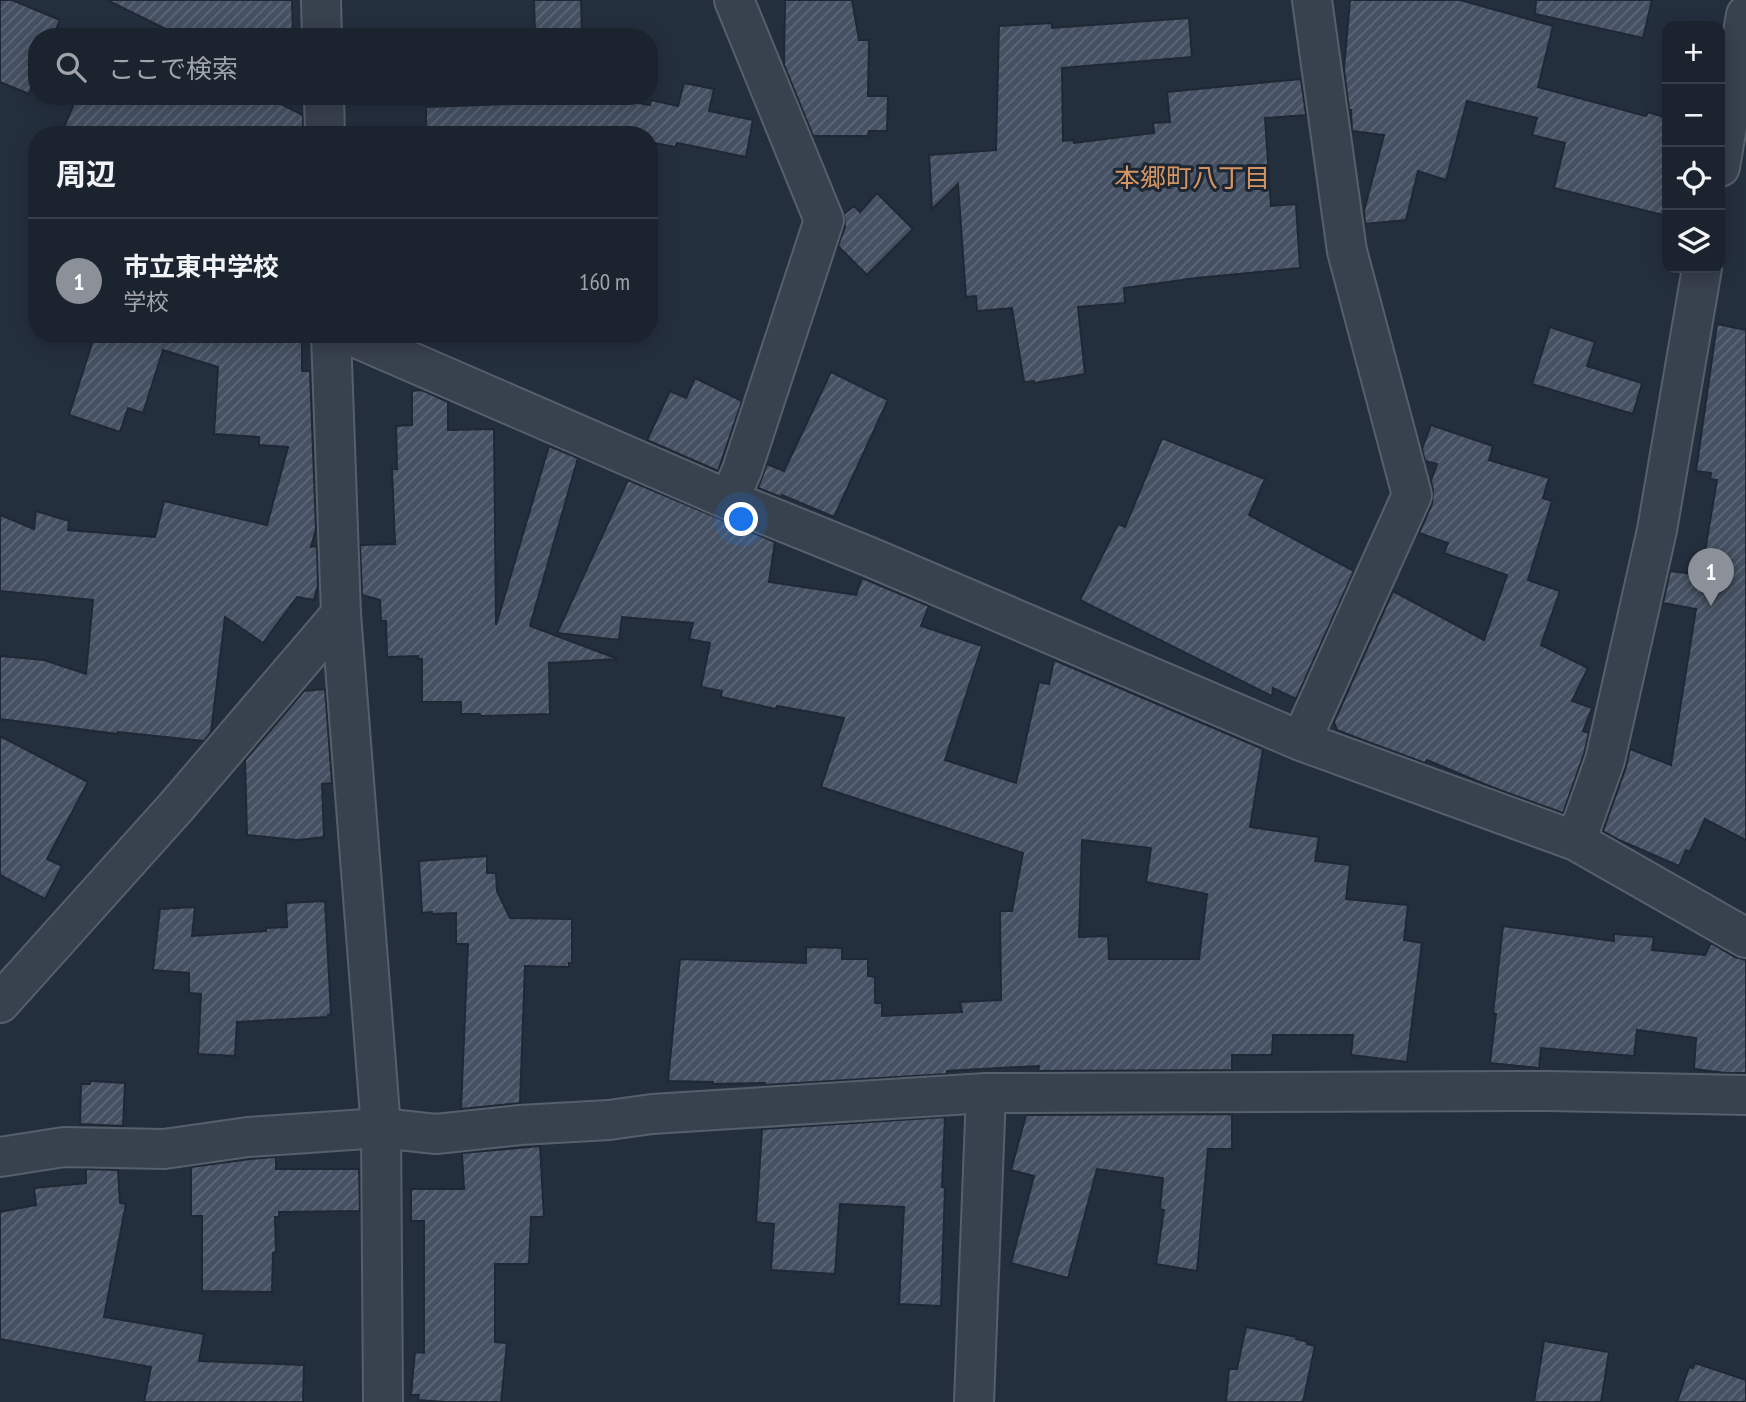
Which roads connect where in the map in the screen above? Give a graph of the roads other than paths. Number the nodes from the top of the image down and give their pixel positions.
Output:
1 (321, 0) edge
2 (734, 0) edge
3 (1312, 0) edge
4 (1746, 15) edge
5 (322, 28) edge
6 (324, 105) edge
7 (325, 126) edge
8 (1723, 147) edge
9 (1701, 273) edge
10 (331, 343) edge
11 (369, 343) edge
12 (729, 500) junction
13 (341, 614) junction
14 (1301, 741) junction
15 (1576, 841) junction
16 (1746, 938) edge
17 (0, 1003) edge
18 (986, 1093) junction
19 (1746, 1095) edge
20 (381, 1128) junction
21 (0, 1157) edge
22 (383, 1402) edge
23 (974, 1402) edge

1 - 5 street
2 - 12 street
3 - 14 street
4 - 8 street
6 - 7 street
9 - 15 street
10 - 13 street
11 - 12 street
12 - 14 street
13 - 17 street
13 - 20 street
14 - 15 street
15 - 16 street
18 - 19 street
18 - 20 street
18 - 23 street
20 - 21 street
20 - 22 street

